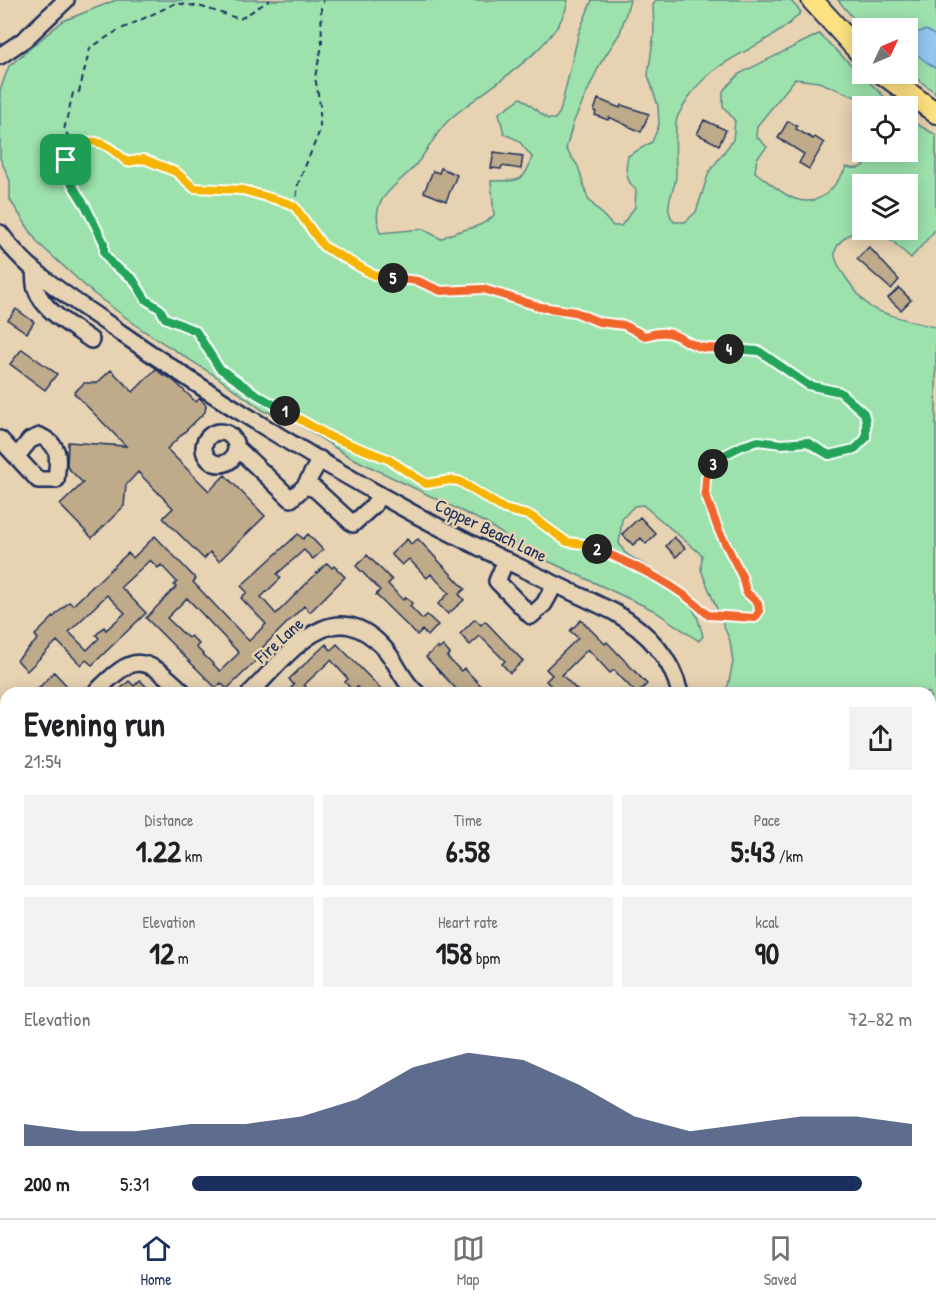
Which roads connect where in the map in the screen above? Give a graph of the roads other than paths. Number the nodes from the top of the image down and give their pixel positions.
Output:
1 (67, 0) edge
2 (812, 0) edge
3 (852, 44) edge
4 (0, 56) edge
5 (897, 84) edge
6 (936, 113) edge
7 (0, 232) edge
8 (34, 270) junction
9 (91, 340) dead end
10 (0, 439) edge
11 (236, 447) dead end
12 (17, 456) dead end
13 (320, 459) junction
14 (304, 486) junction
15 (379, 494) junction
16 (506, 560) junction
17 (555, 584) junction
18 (101, 687) edge
19 (178, 687) edge
20 (256, 687) edge
21 (410, 687) edge
22 (678, 687) edge

1 - 4 street
2 - 3 main road
5 - 6 main road
7 - 8 street, Copper Beach Lane
8 - 9 street
8 - 13 street, Copper Beach Lane
10 - 12 street
11 - 14 street
13 - 14 street
13 - 15 street, Copper Beach Lane
14 - 15 street
15 - 16 street, Copper Beach Lane
16 - 17 street, Copper Beach Lane
16 - 17 street
17 - 22 street, Copper Beach Lane
18 - 19 street
20 - 21 street, Fire Lane

